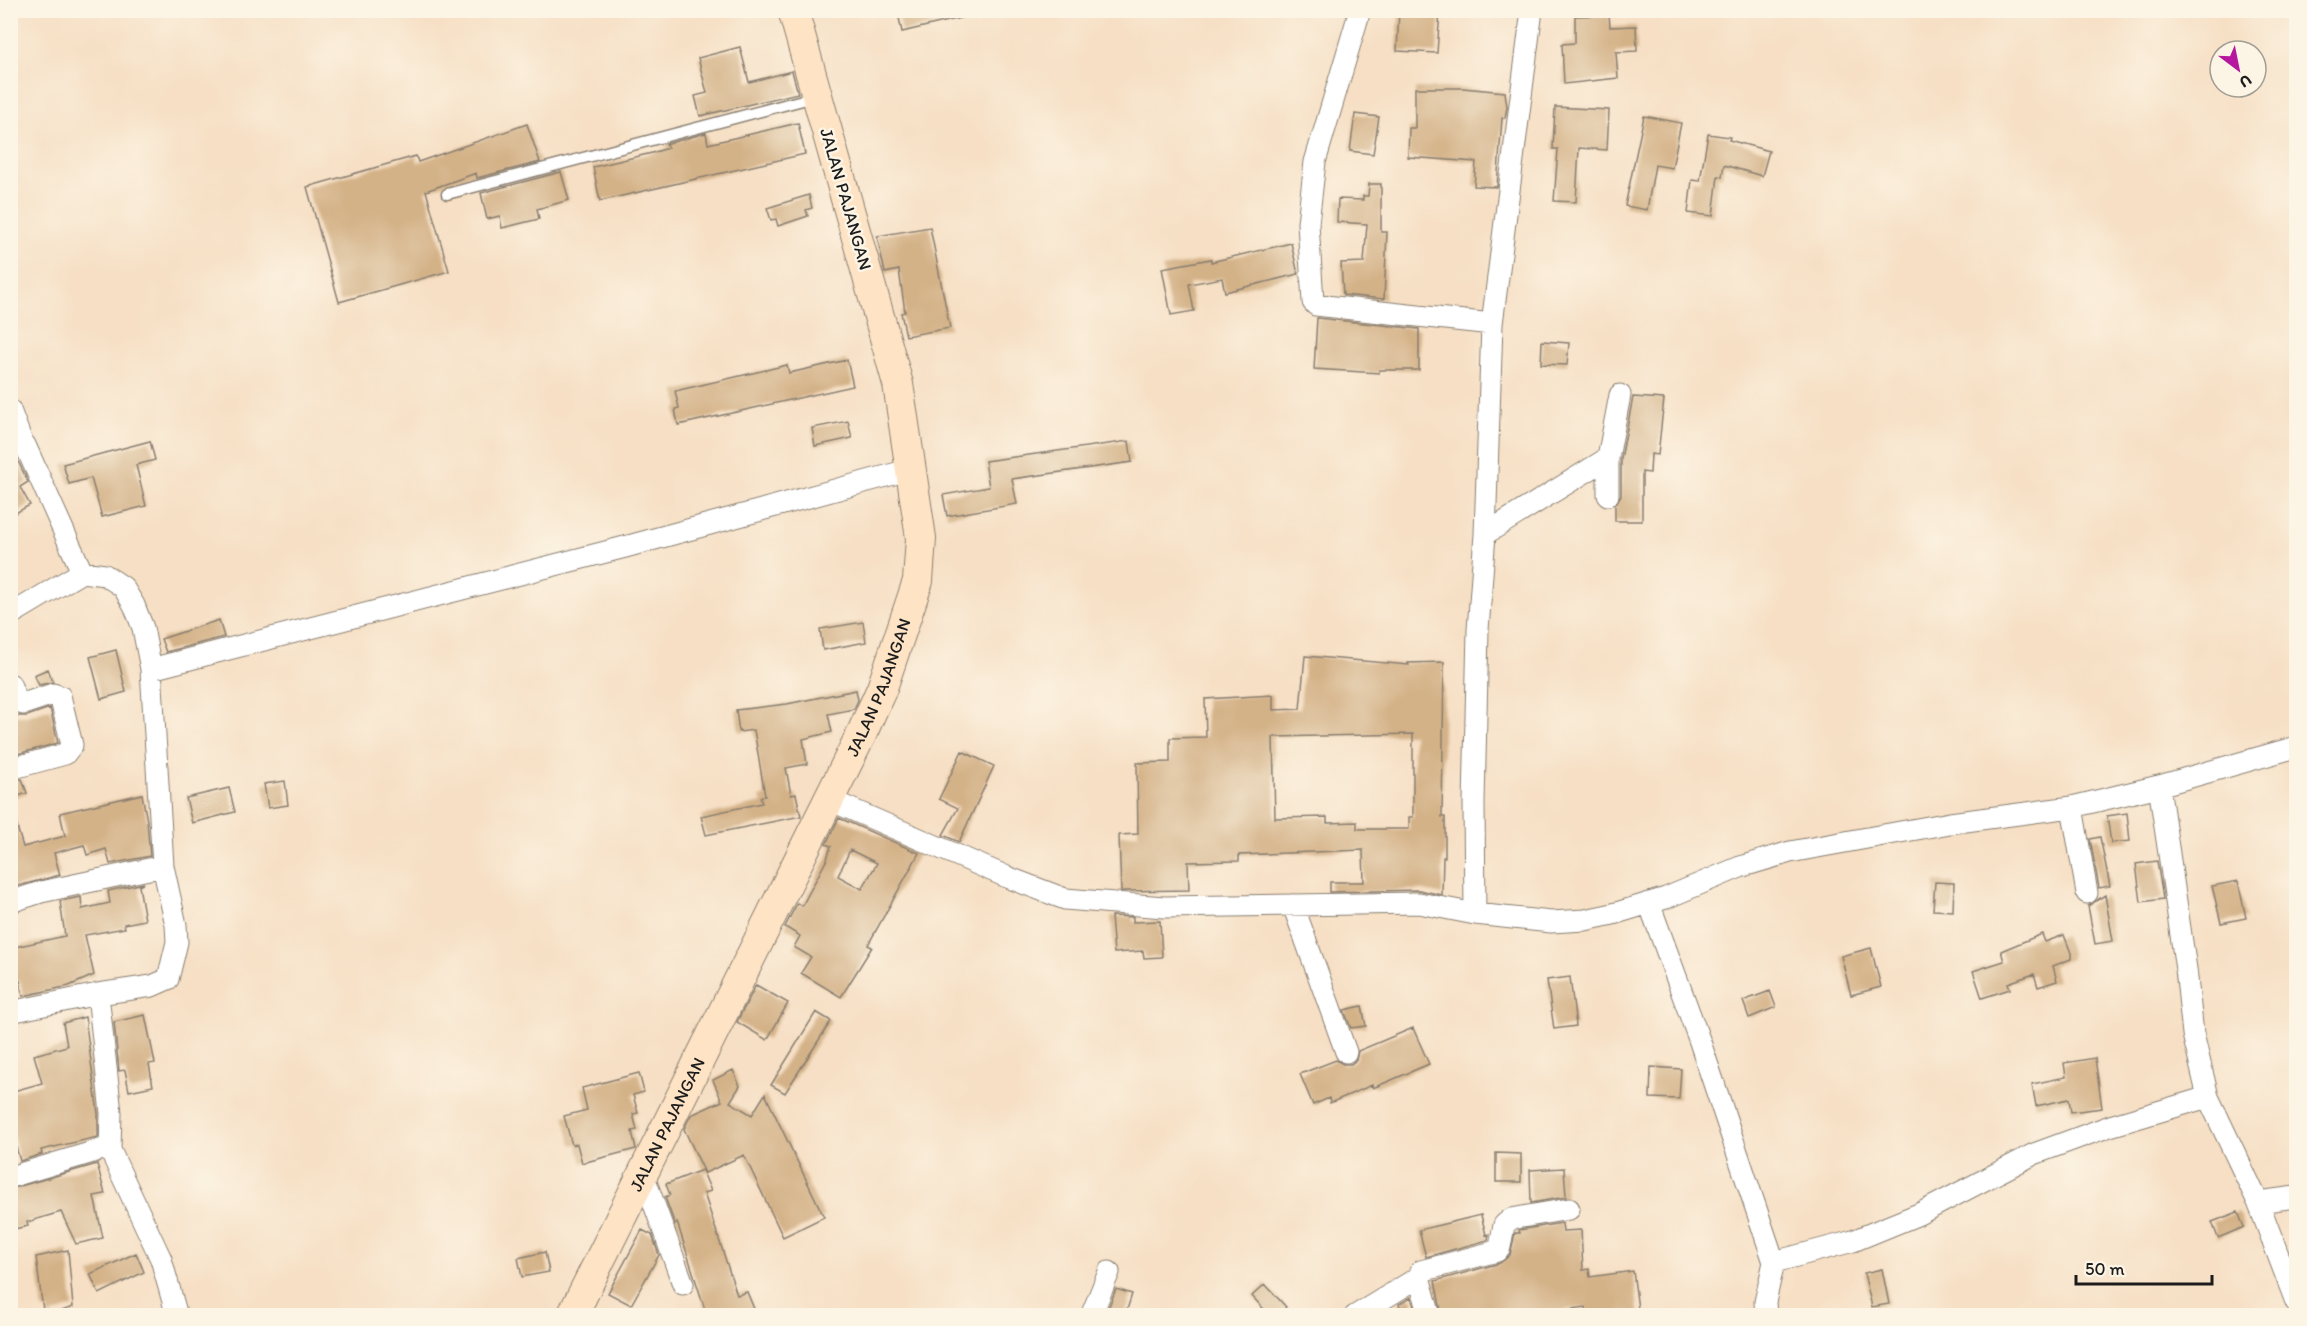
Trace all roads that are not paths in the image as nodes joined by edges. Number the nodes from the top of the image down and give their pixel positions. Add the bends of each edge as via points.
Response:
1 (793, 10) edge
2 (1360, 10) edge
3 (1532, 10) edge
4 (818, 96) junction
5 (447, 194) dead end
6 (1492, 324) junction
7 (1620, 395) dead end
8 (10, 410) edge
9 (16, 443) edge
10 (1608, 458) junction
11 (912, 469) junction
12 (1608, 495) dead end
13 (1485, 534) junction
14 (82, 572) junction
15 (10, 615) edge
16 (151, 669) junction
17 (10, 684) edge
18 (2296, 747) edge
19 (10, 769) edge
20 (2159, 786) junction
21 (830, 800) junction
22 (2072, 807) junction
23 (163, 866) junction
24 (2087, 893) dead end
25 (10, 902) edge
26 (1649, 903) junction
27 (1293, 905) junction
28 (1475, 914) junction
29 (98, 994) junction
30 (10, 1012) edge
31 (1346, 1052) dead end
32 (2208, 1097) junction
33 (110, 1150) junction
34 (642, 1170) junction
35 (10, 1177) edge
36 (2296, 1197) edge
37 (2258, 1202) junction
38 (1569, 1209) dead end
39 (1774, 1262) junction
40 (1109, 1272) dead end
41 (1419, 1277) junction
42 (682, 1284) dead end
43 (2296, 1302) edge
44 (177, 1316) edge
45 (572, 1316) edge
46 (1091, 1316) edge
47 (1355, 1316) edge
48 (1430, 1316) edge
49 (1766, 1316) edge

1 - 4 main road, JALAN PAJANGAN
2 - 6 street via 1315,162 1308,222 1312,302
3 - 6 street
4 - 5 lane
4 - 11 main road, JALAN PAJANGAN via 898,384
6 - 13 street
7 - 10 street
8 - 9 street
9 - 14 street
10 - 12 street
10 - 13 street
11 - 16 street
11 - 21 main road, JALAN PAJANGAN via 921,538 918,581 882,688
13 - 28 street via 1478,630
14 - 15 street
14 - 16 street via 105,575 123,587 142,628
16 - 23 street
17 - 19 street via 16,699 23,704 53,694 60,696 72,745 65,754
18 - 20 street
20 - 22 street
20 - 32 street via 2193,1034
21 - 27 street via 1065,899 1164,907
21 - 34 main road, JALAN PAJANGAN
22 - 24 street
22 - 26 street via 1950,823 1790,852
23 - 25 street
23 - 29 street via 177,942 168,979 152,986
26 - 28 street via 1585,920 1551,922
26 - 39 street
27 - 28 street via 1419,903
27 - 31 street
29 - 30 street
29 - 33 street via 111,1113
32 - 37 street
32 - 39 street via 2034,1154 1918,1214 1854,1241
33 - 35 street
33 - 44 street via 161,1260
34 - 42 street
34 - 45 main road, JALAN PAJANGAN
36 - 37 street
37 - 43 street
38 - 41 street via 1511,1219 1504,1225 1497,1251 1426,1268
39 - 49 street via 1765,1302
40 - 46 street
41 - 47 street
41 - 48 street

